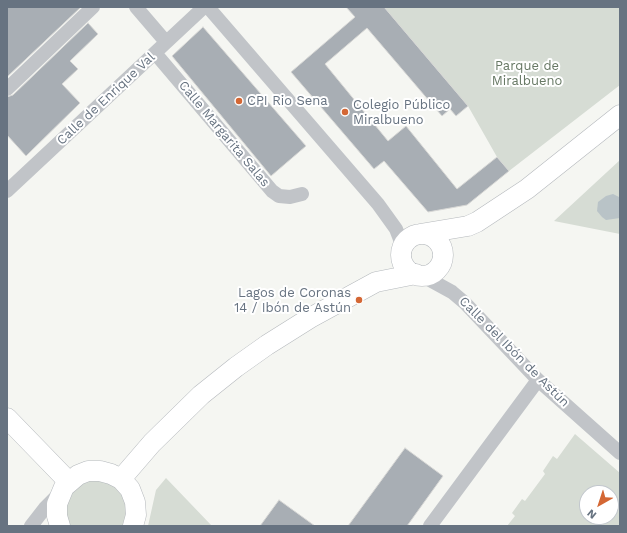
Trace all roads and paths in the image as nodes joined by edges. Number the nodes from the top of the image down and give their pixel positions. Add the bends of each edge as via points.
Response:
1 (93, 7) edge
2 (136, 7) edge
3 (204, 7) edge
4 (208, 7) edge
5 (166, 42) junction
6 (155, 53) junction
7 (7, 89) edge
8 (620, 115) edge
9 (7, 191) edge
10 (302, 194) dead end
11 (468, 226) junction
12 (420, 234) junction
13 (402, 248) junction
14 (442, 259) junction
15 (418, 275) junction
16 (376, 282) junction
17 (538, 380) junction
18 (7, 418) edge
19 (620, 453) edge
20 (121, 479) junction
21 (65, 487) junction
22 (30, 526) edge
23 (60, 526) edge
24 (133, 526) edge
25 (430, 526) edge

1 - 7 street
2 - 5 street
3 - 5 street, Calle de Enrique Val
4 - 13 street via 378,204 396,229
5 - 6 street, Calle de Enrique Val
6 - 9 street, Calle de Enrique Val
6 - 10 street, Calle Margarita Salas via 272,192 290,197
8 - 11 street via 527,189
11 - 12 street
11 - 14 street
12 - 13 street via 409,238
12 - 14 street via 431,236 439,243
13 - 15 street via 401,256 406,267
13 - 16 street
14 - 15 street via 437,269 426,275
15 - 16 street
15 - 17 street, Calle del Ibón de Astún via 452,292 465,303
16 - 20 street via 310,318 236,367 170,424
17 - 19 street, Calle del Ibón de Astún
17 - 25 street
18 - 21 street
20 - 21 street via 100,471 88,471 78,475
20 - 24 street via 130,489 135,502 136,515
21 - 22 street
21 - 23 street via 57,504

